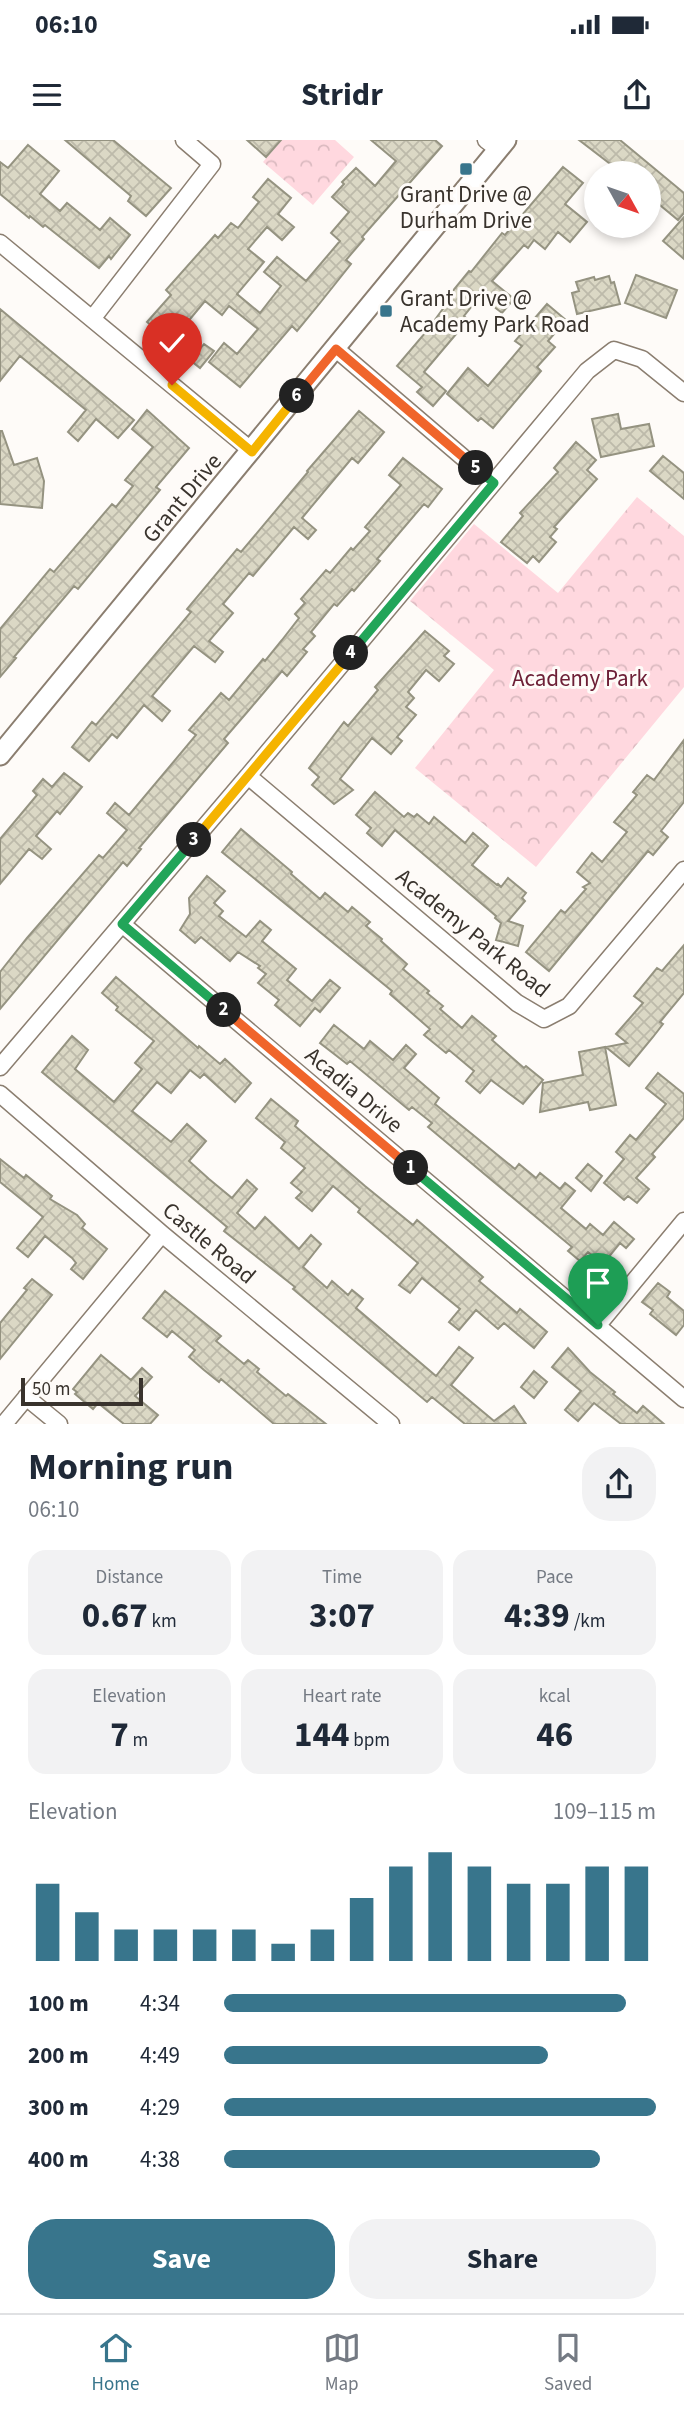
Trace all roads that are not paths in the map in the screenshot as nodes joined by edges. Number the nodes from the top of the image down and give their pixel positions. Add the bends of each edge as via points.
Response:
1 (184, 140) edge
2 (496, 143) edge
3 (0, 243) edge
4 (92, 318) junction
5 (336, 349) junction
6 (684, 394) edge
7 (252, 452) junction
8 (494, 483) junction
9 (0, 755) edge
10 (248, 776) junction
11 (684, 870) edge
12 (122, 924) junction
13 (0, 1067) edge
14 (0, 1094) edge
15 (684, 1222) edge
16 (162, 1234) junction
17 (598, 1325) junction
18 (26, 1396) junction
19 (684, 1399) edge
20 (4, 1424) edge
21 (59, 1424) edge
22 (391, 1424) edge

1 - 4 street via 212,164
2 - 5 street, Grant Drive
3 - 4 street
4 - 7 street
5 - 7 street, Grant Drive
5 - 8 street
6 - 8 street via 642,359 614,350 587,370
7 - 9 street, Grant Drive
8 - 10 street
10 - 11 street, Academy Park Road via 517,1003 544,1019 569,1006
10 - 12 street
12 - 13 street
12 - 17 street, Acadia Drive
14 - 16 street, Castle Road
15 - 17 street
16 - 18 street
16 - 22 street, Castle Road
17 - 19 street, Acadia Drive
18 - 20 street
18 - 21 street

